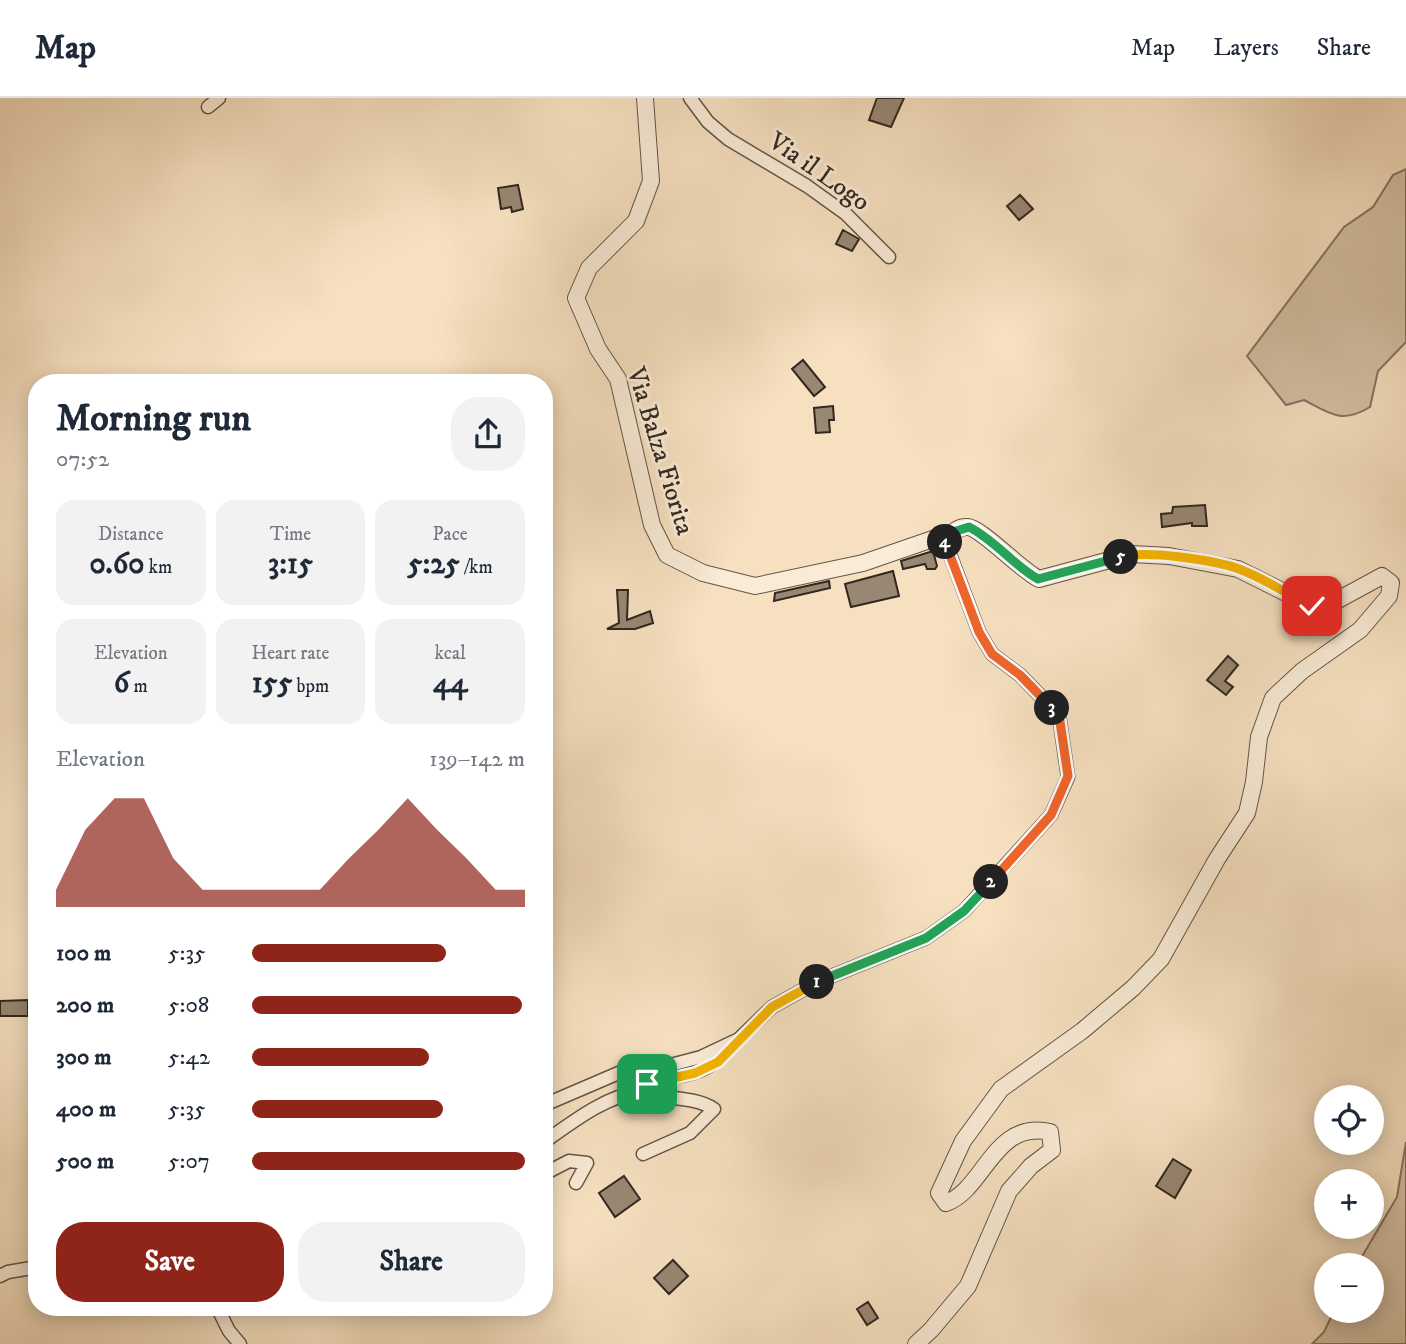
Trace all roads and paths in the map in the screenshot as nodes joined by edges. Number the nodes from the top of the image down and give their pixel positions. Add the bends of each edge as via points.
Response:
1 (219, 98) edge
2 (645, 98) edge
3 (690, 98) edge
4 (208, 107) dead end
5 (889, 257) dead end
6 (947, 537) junction
7 (739, 1039) junction
8 (641, 1091) junction
9 (553, 1101) edge
10 (553, 1136) edge
11 (643, 1154) dead end
12 (553, 1169) edge
13 (576, 1182) dead end
14 (28, 1269) edge
15 (0, 1276) edge
16 (222, 1316) edge
17 (240, 1344) edge
18 (916, 1344) edge

1 - 4 street
2 - 6 street, Via Balza Fiorita via 651,181 636,221 589,268 576,298 598,349 618,379 652,525 667,555 703,573 755,586 863,563
3 - 5 street, Via il Logo via 728,139 846,214
6 - 7 street via 974,621 992,654 1059,715 1068,776 1051,815 964,911 926,938 817,982 772,1007
6 - 18 street via 969,527 1038,579 1132,554 1238,569 1312,606 1336,601 1382,576 1391,583 1389,596 1360,630 1273,698 1259,737 1247,813 1161,959 1082,1031 1001,1089 963,1141 939,1193 946,1203 957,1200 984,1164 1012,1138 1036,1128 1050,1132 1052,1150 1009,1191 968,1286
7 - 8 street via 718,1062 695,1073 647,1084
7 - 9 street via 701,1057 621,1072
8 - 10 street via 623,1094 586,1112
8 - 11 street via 714,1109 690,1133
12 - 13 street via 569,1161 587,1163
14 - 15 street
16 - 17 street

